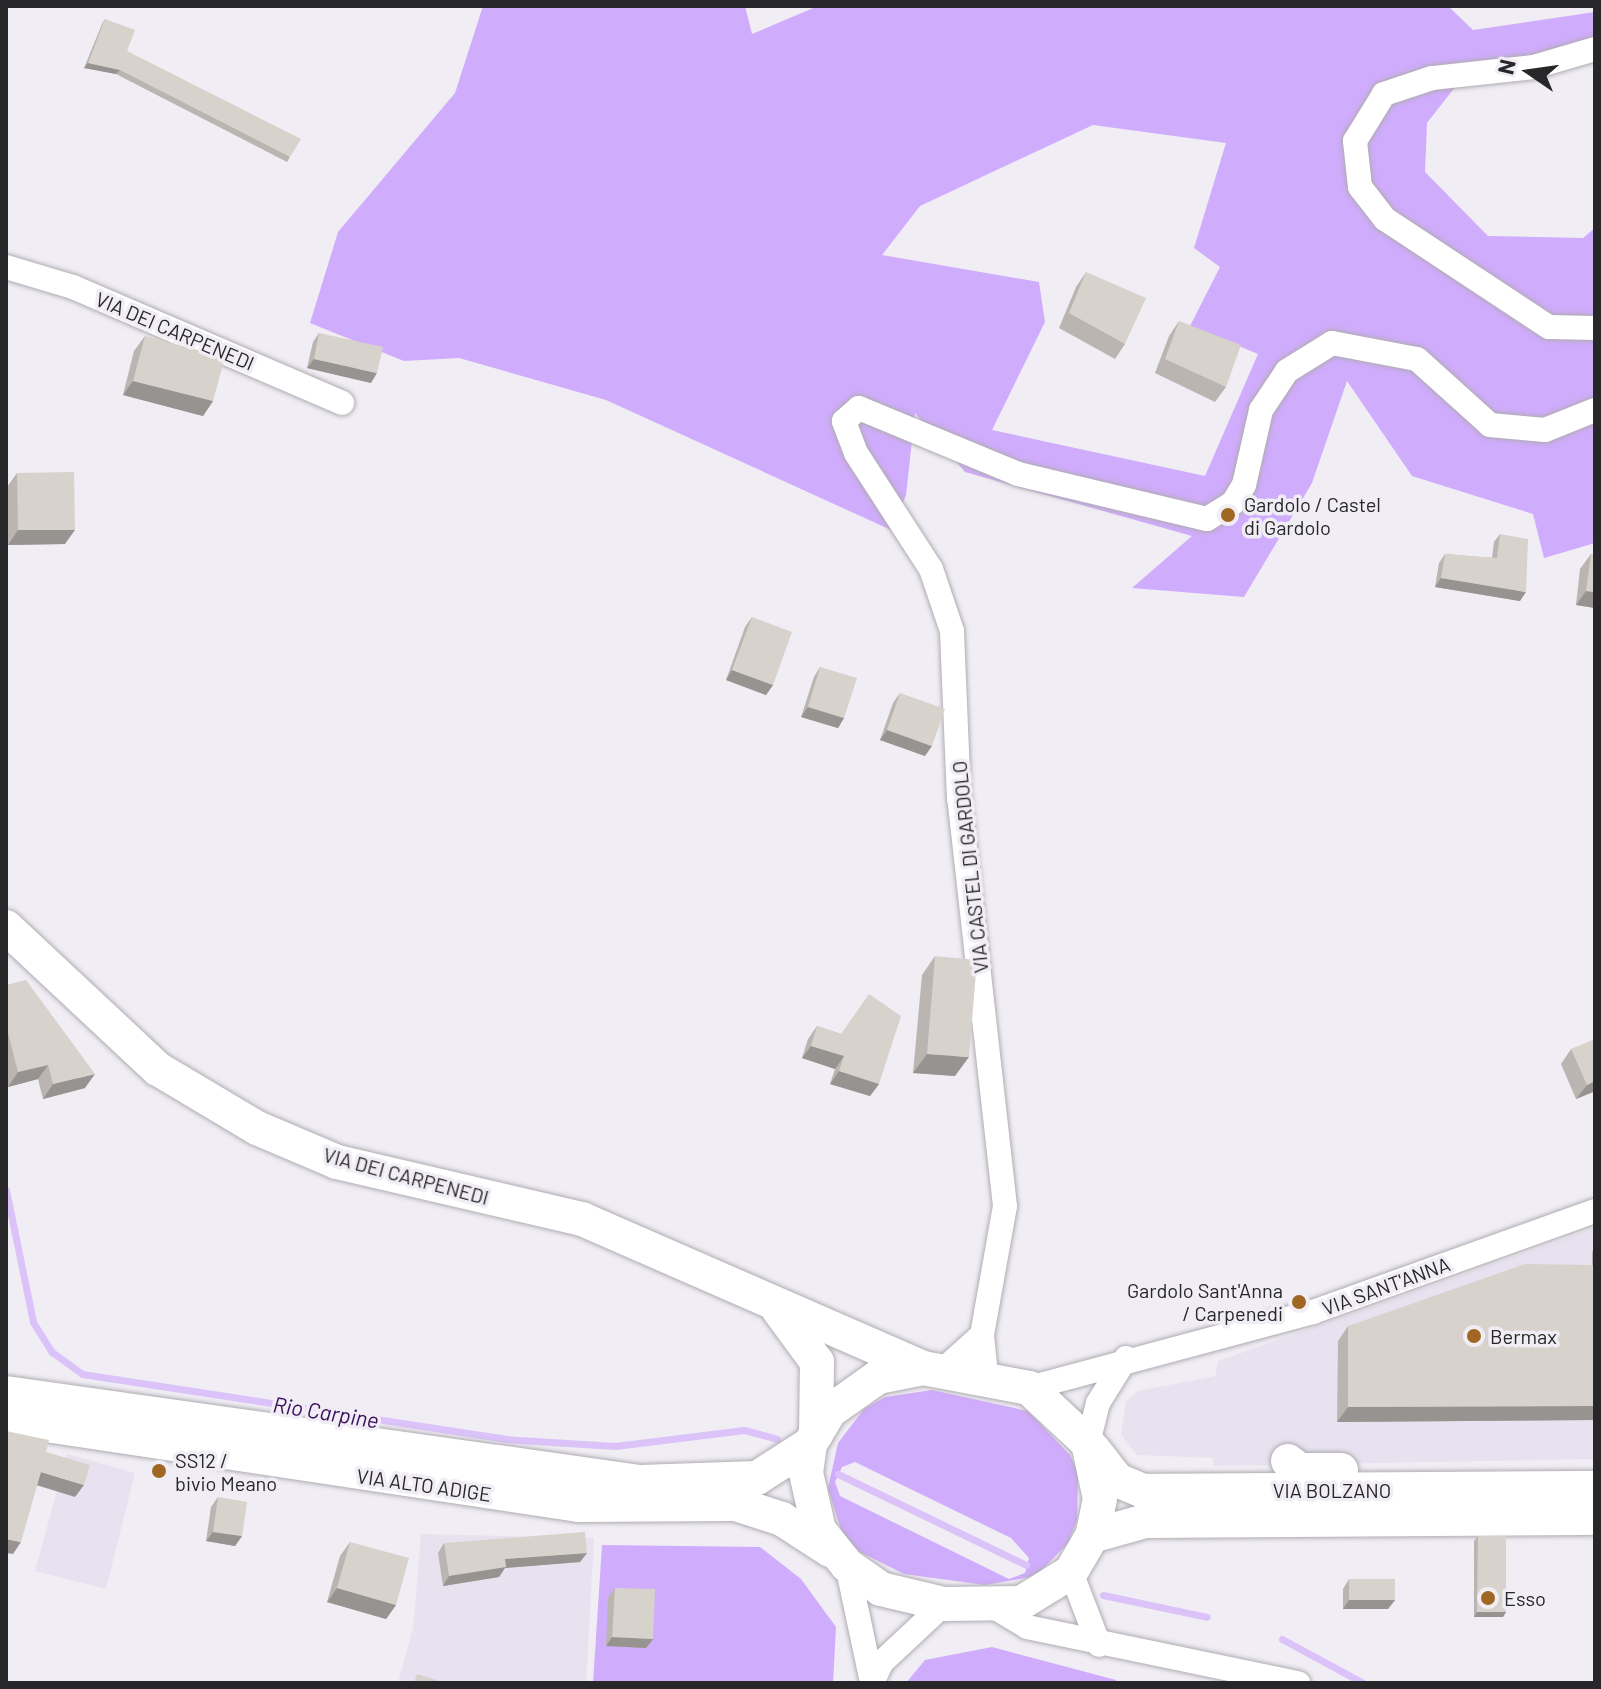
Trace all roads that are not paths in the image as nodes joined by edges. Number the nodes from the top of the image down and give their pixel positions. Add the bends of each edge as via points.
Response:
1 (1595, 49) edge
2 (6, 267) edge
3 (1595, 328) edge
4 (342, 403) dead end
5 (1595, 410) edge
6 (6, 927) edge
7 (1595, 1211) edge
8 (770, 1300) junction
9 (982, 1335) junction
10 (1126, 1358) junction
11 (933, 1369) junction
12 (986, 1375) junction
13 (1029, 1388) junction
14 (6, 1393) edge
15 (6, 1419) edge
16 (813, 1439) junction
17 (1088, 1443) junction
18 (1288, 1461) dead end
19 (1595, 1488) edge
20 (1474, 1489) junction
21 (1595, 1518) edge
22 (1092, 1536) junction
23 (840, 1559) junction
24 (1071, 1572) junction
25 (944, 1604) junction
26 (994, 1607) junction
27 (1099, 1645) junction
28 (872, 1683) edge
29 (1298, 1683) edge

1 - 3 street via 1534,67 1432,78 1384,94 1355,141 1360,187 1385,219 1549,327
2 - 4 street, VIA DEI CARPENEDI via 73,287
5 - 9 street, VIA CASTEL DI GARDOLO via 1545,430 1490,425 1417,359 1332,343 1287,371 1261,410 1244,485 1233,503 1207,519 1018,474 859,408 844,421 856,453 931,569 952,631 959,799 1005,1206
6 - 8 main road, VIA DEI CARPENEDI via 158,1069 257,1128 337,1162 582,1219
7 - 10 street, VIA SANT'ANNA via 1313,1312 1208,1343
8 - 11 main road, VIA DEI CARPENEDI
8 - 16 main road, VIA DEI CARPENEDI via 817,1362
9 - 11 street
9 - 12 street, VIA CASTEL DI GARDOLO
10 - 13 street, VIA SANT'ANNA
10 - 17 street via 1098,1403
11 - 12 main road
11 - 16 main road via 853,1391
12 - 13 main road
13 - 17 main road
14 - 16 main road, VIA ALTO ADIGE via 640,1482 757,1478
15 - 23 main road, VIA ALTO ADIGE via 579,1505 736,1504 782,1519
16 - 23 main road via 808,1499
17 - 20 main road, VIA BOLZANO via 1117,1480 1143,1491
17 - 22 main road via 1100,1499
18 - 20 main road via 1300,1470 1429,1470
19 - 20 main road, VIA BOLZANO
21 - 22 main road, VIA BOLZANO via 1145,1521
22 - 24 main road
23 - 25 main road via 881,1589
23 - 28 street via 860,1603
24 - 26 main road via 1021,1603
24 - 27 street
25 - 26 main road
25 - 28 street via 882,1662
26 - 27 street via 1027,1627
27 - 29 street

